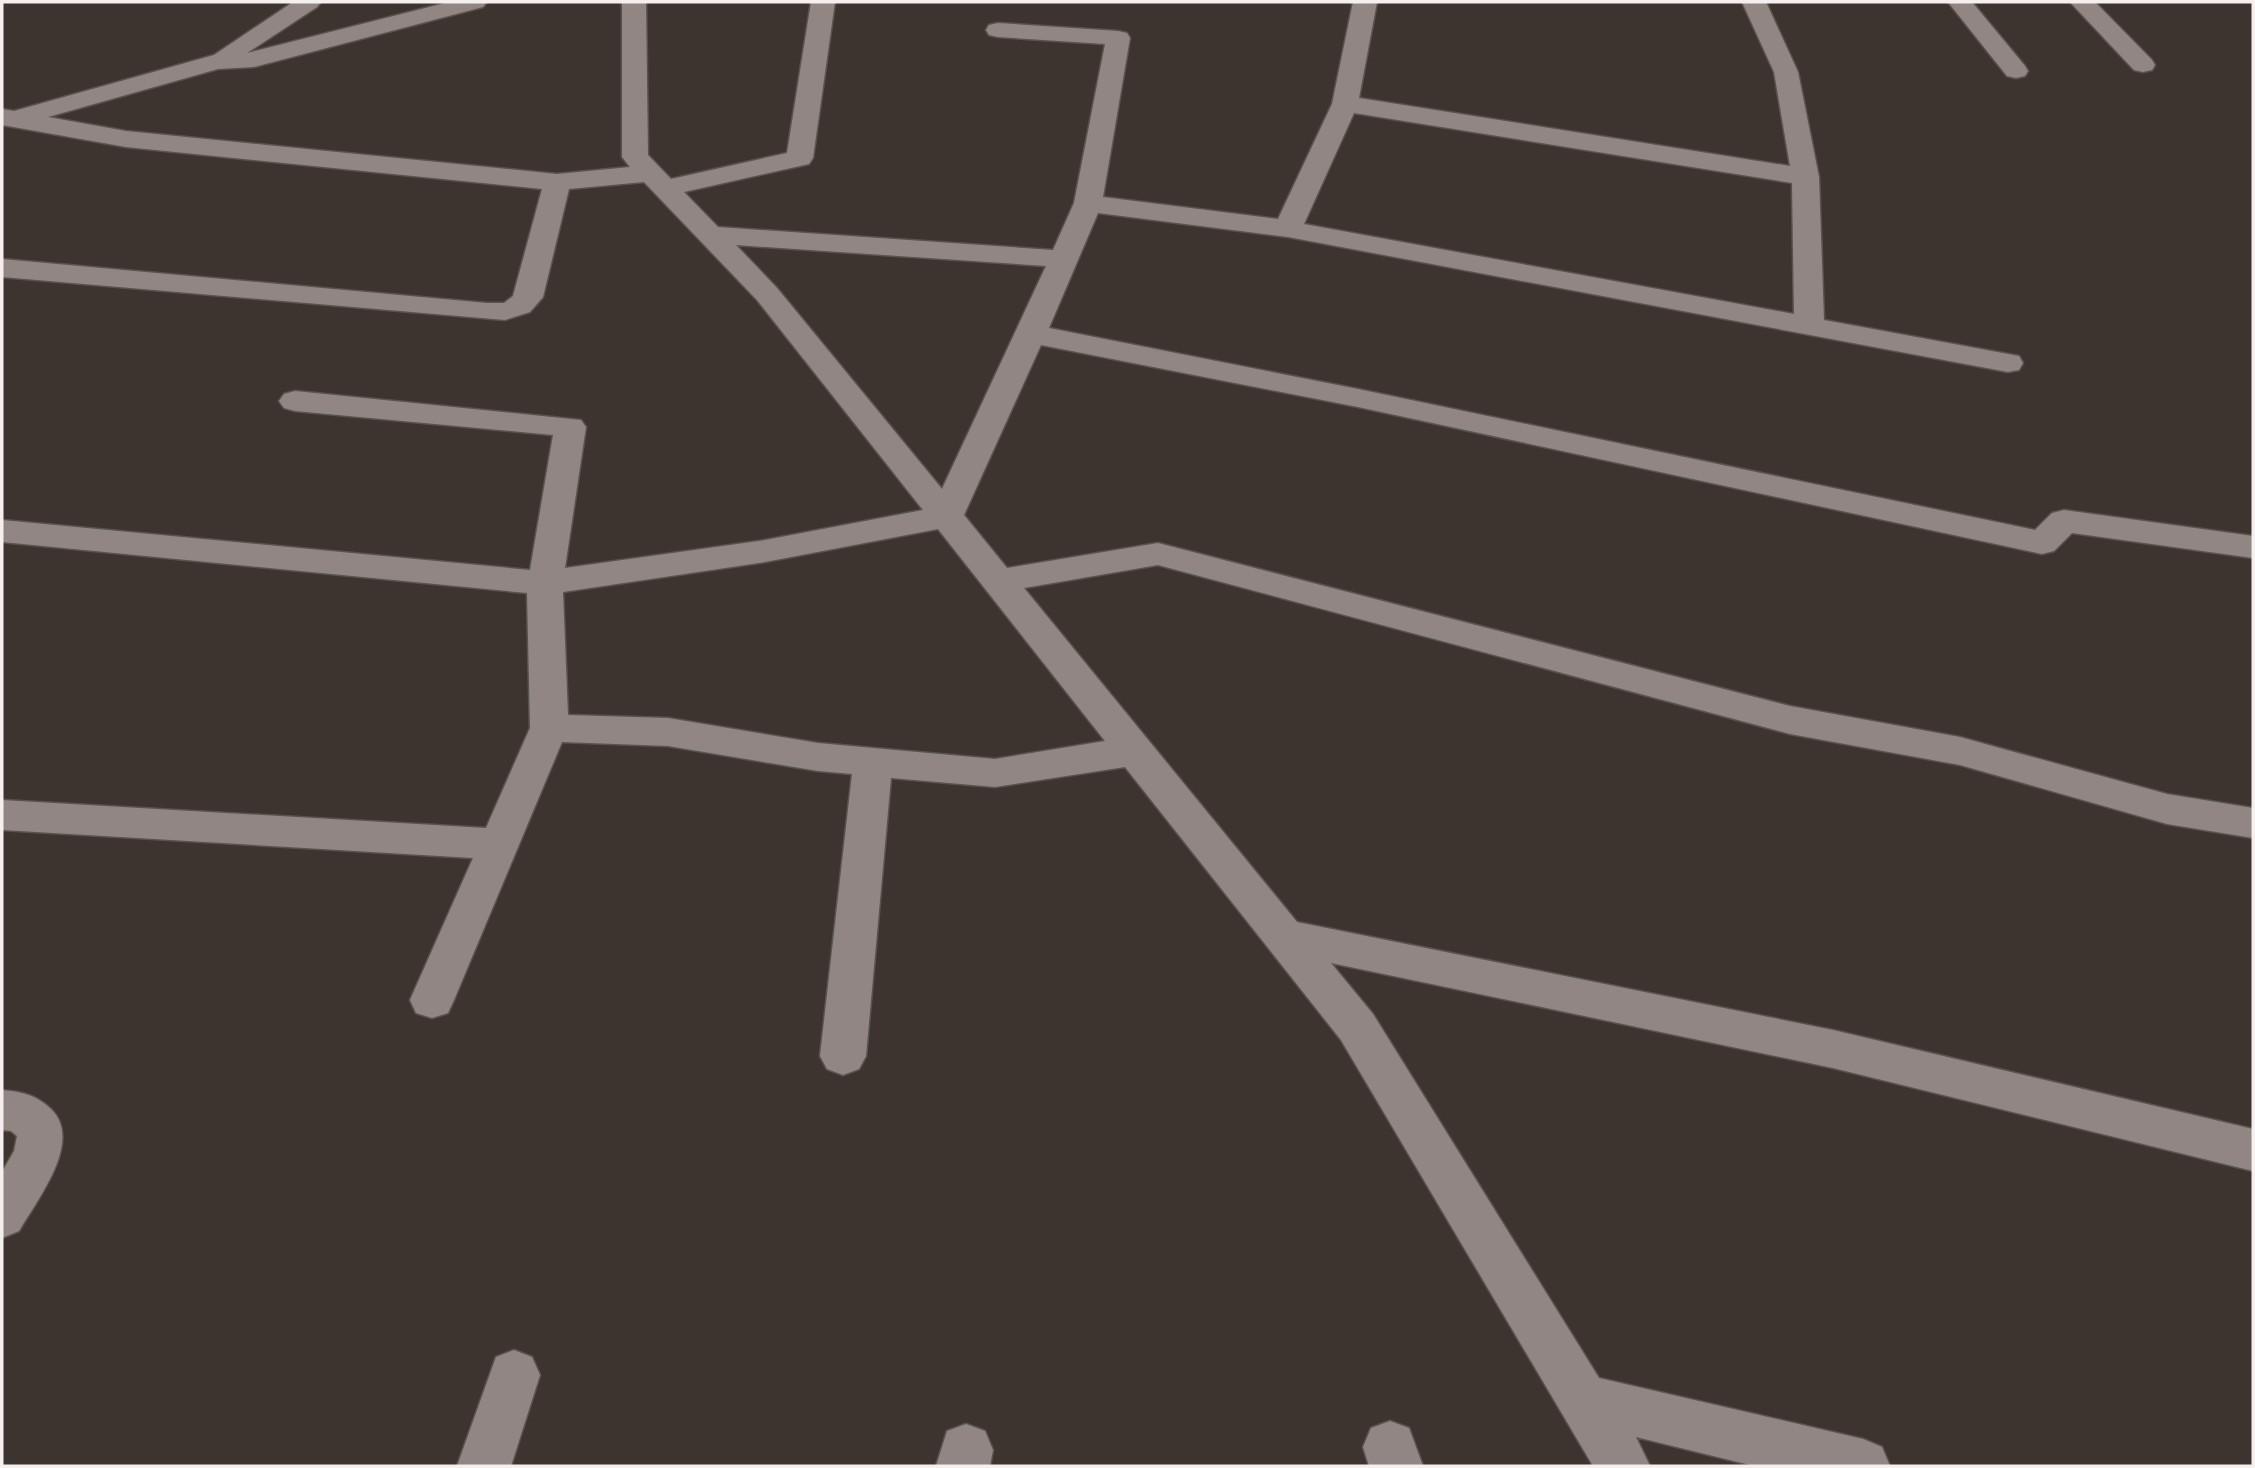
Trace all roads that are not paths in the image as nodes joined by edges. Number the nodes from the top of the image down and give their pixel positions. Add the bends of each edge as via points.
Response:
1 (309, 2) edge
2 (475, 2) edge
3 (634, 2) edge
4 (823, 2) edge
5 (1364, 2) edge
6 (1754, 2) edge
7 (1961, 2) edge
8 (2082, 2) edge
9 (998, 30) dead end
10 (217, 62) junction
11 (2143, 65) dead end
12 (2016, 71) dead end
13 (1345, 104) junction
14 (6, 119) edge
15 (1805, 177) junction
16 (658, 181) junction
17 (557, 182) junction
18 (1088, 203) junction
19 (1287, 229) junction
20 (711, 235) junction
21 (1064, 259) junction
22 (2, 268) edge
23 (1809, 326) junction
24 (1031, 334) junction
25 (2008, 363) dead end
26 (295, 401) dead end
27 (946, 517) junction
28 (2, 531) edge
29 (2253, 547) edge
30 (998, 581) junction
31 (545, 583) junction
32 (549, 728) junction
33 (1135, 751) junction
34 (873, 762) junction
35 (2, 815) edge
36 (2253, 823) edge
37 (499, 844) junction
38 (1284, 936) junction
39 (432, 1000) dead end
40 (843, 1056) dead end
41 (2, 1110) edge
42 (2253, 1150) edge
43 (2, 1216) edge
44 (514, 1375) dead end
45 (1582, 1399) junction
46 (484, 1466) edge
47 (1623, 1466) edge
48 (1863, 1466) edge

1 - 10 street
2 - 10 street via 254,60
3 - 16 street via 635,157
4 - 16 street via 800,158
5 - 13 street
6 - 15 street via 1786,72
7 - 12 street
8 - 11 street
9 - 18 street via 1118,37
10 - 14 street
13 - 15 street
13 - 19 street
14 - 17 street via 126,139
15 - 23 street
16 - 17 street
16 - 20 street
17 - 22 street via 528,297 509,312
18 - 19 street
18 - 21 street
19 - 23 street
20 - 21 street
20 - 27 street via 767,294
21 - 24 street
23 - 25 street
24 - 27 street
24 - 29 street via 2042,543 2064,521
26 - 31 street via 570,426
27 - 30 street
27 - 31 street via 765,551
28 - 31 street
30 - 33 street
30 - 36 street via 1157,554 1790,720 1960,751 2167,810
31 - 32 street
32 - 34 street via 668,732
32 - 37 street
33 - 34 street via 995,773
33 - 38 street
34 - 40 street
35 - 37 street
37 - 39 street
38 - 42 street via 1833,1049
38 - 45 street via 1357,1027
41 - 43 street via 23,1112 41,1130 37,1155
44 - 46 street
45 - 47 street
45 - 48 street

